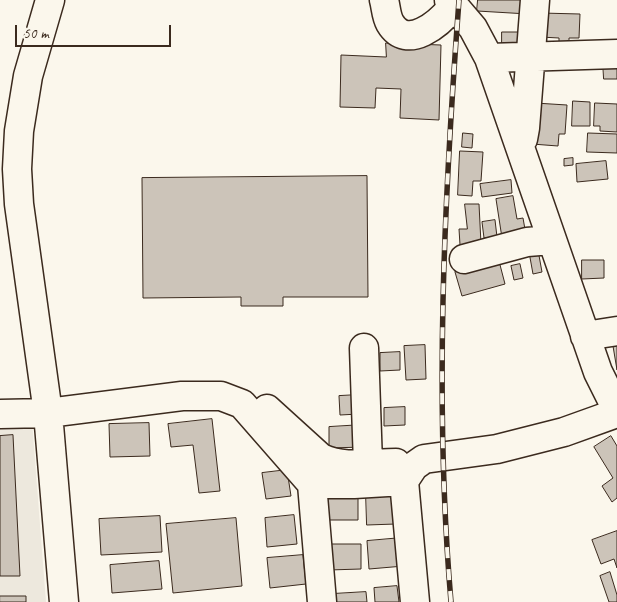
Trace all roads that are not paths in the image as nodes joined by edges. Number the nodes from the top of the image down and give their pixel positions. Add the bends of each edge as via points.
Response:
1 (50, 0) edge
2 (384, 0) edge
3 (535, 0) edge
4 (451, 3) edge
5 (617, 54) edge
6 (531, 57) junction
7 (489, 58) junction
8 (518, 144) junction
9 (552, 240) junction
10 (464, 259) dead end
11 (617, 331) edge
12 (585, 336) junction
13 (364, 348) dead end
14 (138, 401) junction
15 (617, 411) edge
16 (48, 413) junction
17 (0, 414) edge
18 (368, 464) junction
19 (409, 473) junction
20 (312, 484) junction
21 (64, 602) edge
22 (322, 602) edge
23 (414, 602) edge

1 - 16 street via 28,76 16,168 18,204
2 - 4 street via 389,21 395,30 415,36 432,28
3 - 6 street
4 - 7 street via 473,28
5 - 6 street
6 - 7 street
6 - 8 street via 525,128 523,139
7 - 8 street
8 - 9 street
9 - 10 street via 527,242
9 - 12 street
11 - 12 street
12 - 15 street
13 - 18 street
14 - 16 street
14 - 18 street via 156,388 205,383 228,385 257,399 321,458 334,464
14 - 20 street via 204,395 232,399 242,404
15 - 19 street via 564,432 526,442 424,459
16 - 17 street
16 - 21 street
18 - 19 street via 404,463
19 - 20 street via 354,484
19 - 23 street
20 - 22 street

